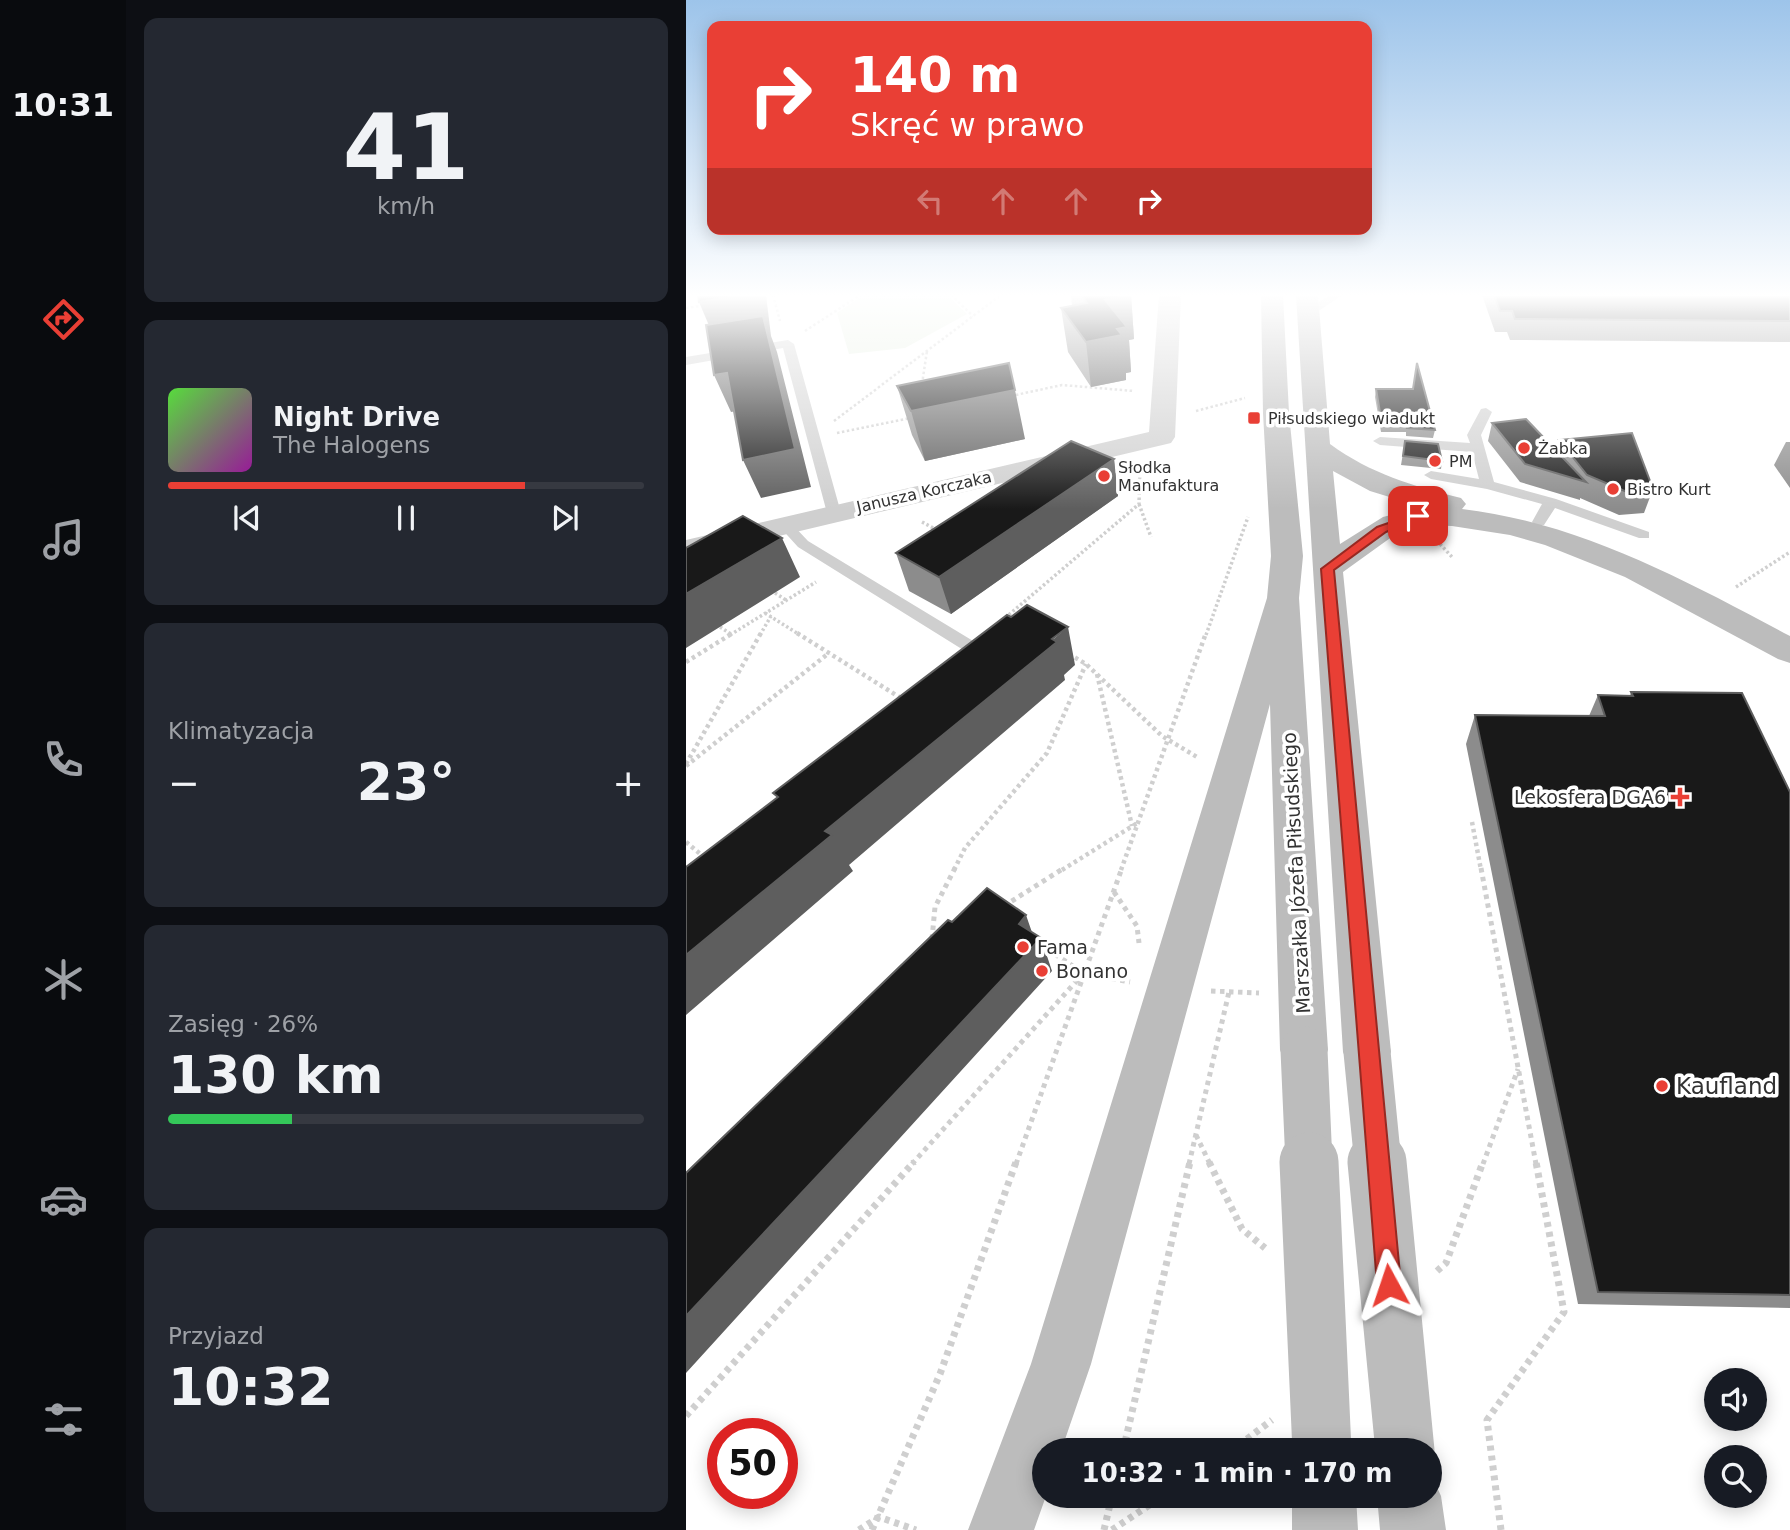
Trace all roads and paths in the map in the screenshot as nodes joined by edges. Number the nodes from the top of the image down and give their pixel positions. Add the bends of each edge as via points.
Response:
1 (794, 366) edge
2 (906, 366) edge
3 (925, 366) edge
4 (1162, 366) edge
5 (1274, 366) edge
6 (1312, 366) edge
7 (921, 390) edge
8 (1140, 391) dead end
9 (1249, 397) dead end
10 (998, 399) edge
11 (1486, 412) dead end
12 (922, 415) edge
13 (1154, 433) junction
14 (813, 438) junction
15 (1380, 441) dead end
16 (1317, 447) junction
17 (1478, 449) junction
18 (1110, 473) dead end
19 (1431, 475) dead end
20 (1488, 485) junction
21 (1140, 486) junction
22 (1139, 504) junction
23 (1251, 509) dead end
24 (1545, 512) junction
25 (834, 513) junction
26 (920, 521) dead end
27 (785, 525) junction
28 (941, 531) edge
29 (1644, 535) dead end
30 (1152, 537) dead end
31 (686, 549) edge
32 (1790, 552) edge
33 (840, 566) junction
34 (1327, 569) junction
35 (1650, 578) junction
36 (775, 593) dead end
37 (1728, 593) dead end
38 (1283, 598) junction
39 (786, 600) junction
40 (768, 615) junction
41 (720, 627) dead end
42 (731, 634) junction
43 (1789, 648) edge
44 (1063, 651) edge
45 (981, 652) junction
46 (829, 653) junction
47 (686, 662) edge
48 (1086, 664) junction
49 (967, 673) edge
50 (1097, 674) junction
51 (908, 703) edge
52 (1171, 739) junction
53 (686, 765) edge
54 (1233, 771) junction
55 (1139, 821) junction
56 (1472, 822) dead end
57 (1132, 826) junction
58 (686, 842) edge
59 (707, 859) edge
60 (1114, 892) junction
61 (994, 912) edge
62 (1038, 943) edge
63 (932, 946) edge
64 (1140, 949) dead end
65 (1083, 973) junction
66 (1229, 992) dead end
67 (686, 1416) edge
68 (1126, 1438) edge
69 (1321, 1438) edge
70 (1404, 1438) edge
71 (1109, 1508) edge
72 (1145, 1508) edge
73 (1324, 1508) edge
74 (1410, 1508) edge
75 (879, 1517) junction
76 (859, 1530) edge
77 (872, 1530) edge
78 (916, 1530) edge
79 (1001, 1530) edge
80 (1104, 1530) edge
81 (1112, 1530) edge
82 (1325, 1530) edge
83 (1413, 1530) edge
84 (1501, 1530) edge

1 - 14 lane
2 - 14 path
3 - 7 path
4 - 13 street
5 - 38 main road, Marszałka Józefa Piłsudskiego via 1287,556
6 - 16 main road
8 - 10 path via 1062,385
9 - 13 path
11 - 17 lane via 1474,435
12 - 14 path
13 - 21 path via 1141,451
13 - 25 street, Janusza Korczaka
14 - 25 lane
15 - 17 lane
16 - 24 main road via 1343,468 1402,495
16 - 34 main road
17 - 20 lane
18 - 21 path
19 - 20 lane
20 - 24 lane
21 - 22 path
22 - 30 path
22 - 45 path
23 - 52 path
24 - 29 lane
24 - 35 main road
25 - 27 street, Janusza Korczaka
26 - 28 path
27 - 31 street, Janusza Korczaka
27 - 33 lane via 803,544
32 - 37 path
33 - 39 path
33 - 45 lane
34 - 35 main road via 1381,530 1418,516 1436,515 1532,530
34 - 70 main road, bridge
35 - 43 main road
36 - 39 path
38 - 54 main road
38 - 69 main road, Marszałka Józefa Piłsudskiego, bridge
39 - 40 path
40 - 42 path
40 - 46 path
40 - 53 path
41 - 42 path
42 - 47 path
44 - 48 path
45 - 49 lane
46 - 51 path
46 - 53 path
48 - 50 path
48 - 63 path via 1047,753 965,848 935,907
50 - 52 path via 1162,736
50 - 57 path via 1100,704
52 - 54 path via 1210,766
52 - 55 path
54 - 79 main road via 1061,1364
55 - 57 path
55 - 60 path
56 - 84 path via 1564,1312 1487,1420
57 - 61 path
58 - 59 path
60 - 64 path via 1137,926
60 - 65 path
62 - 65 path
65 - 67 path
65 - 75 path via 940,1374
66 - 68 path
71 - 80 path
72 - 81 path
73 - 82 main road
74 - 83 main road
75 - 76 path
75 - 77 path
75 - 78 path

